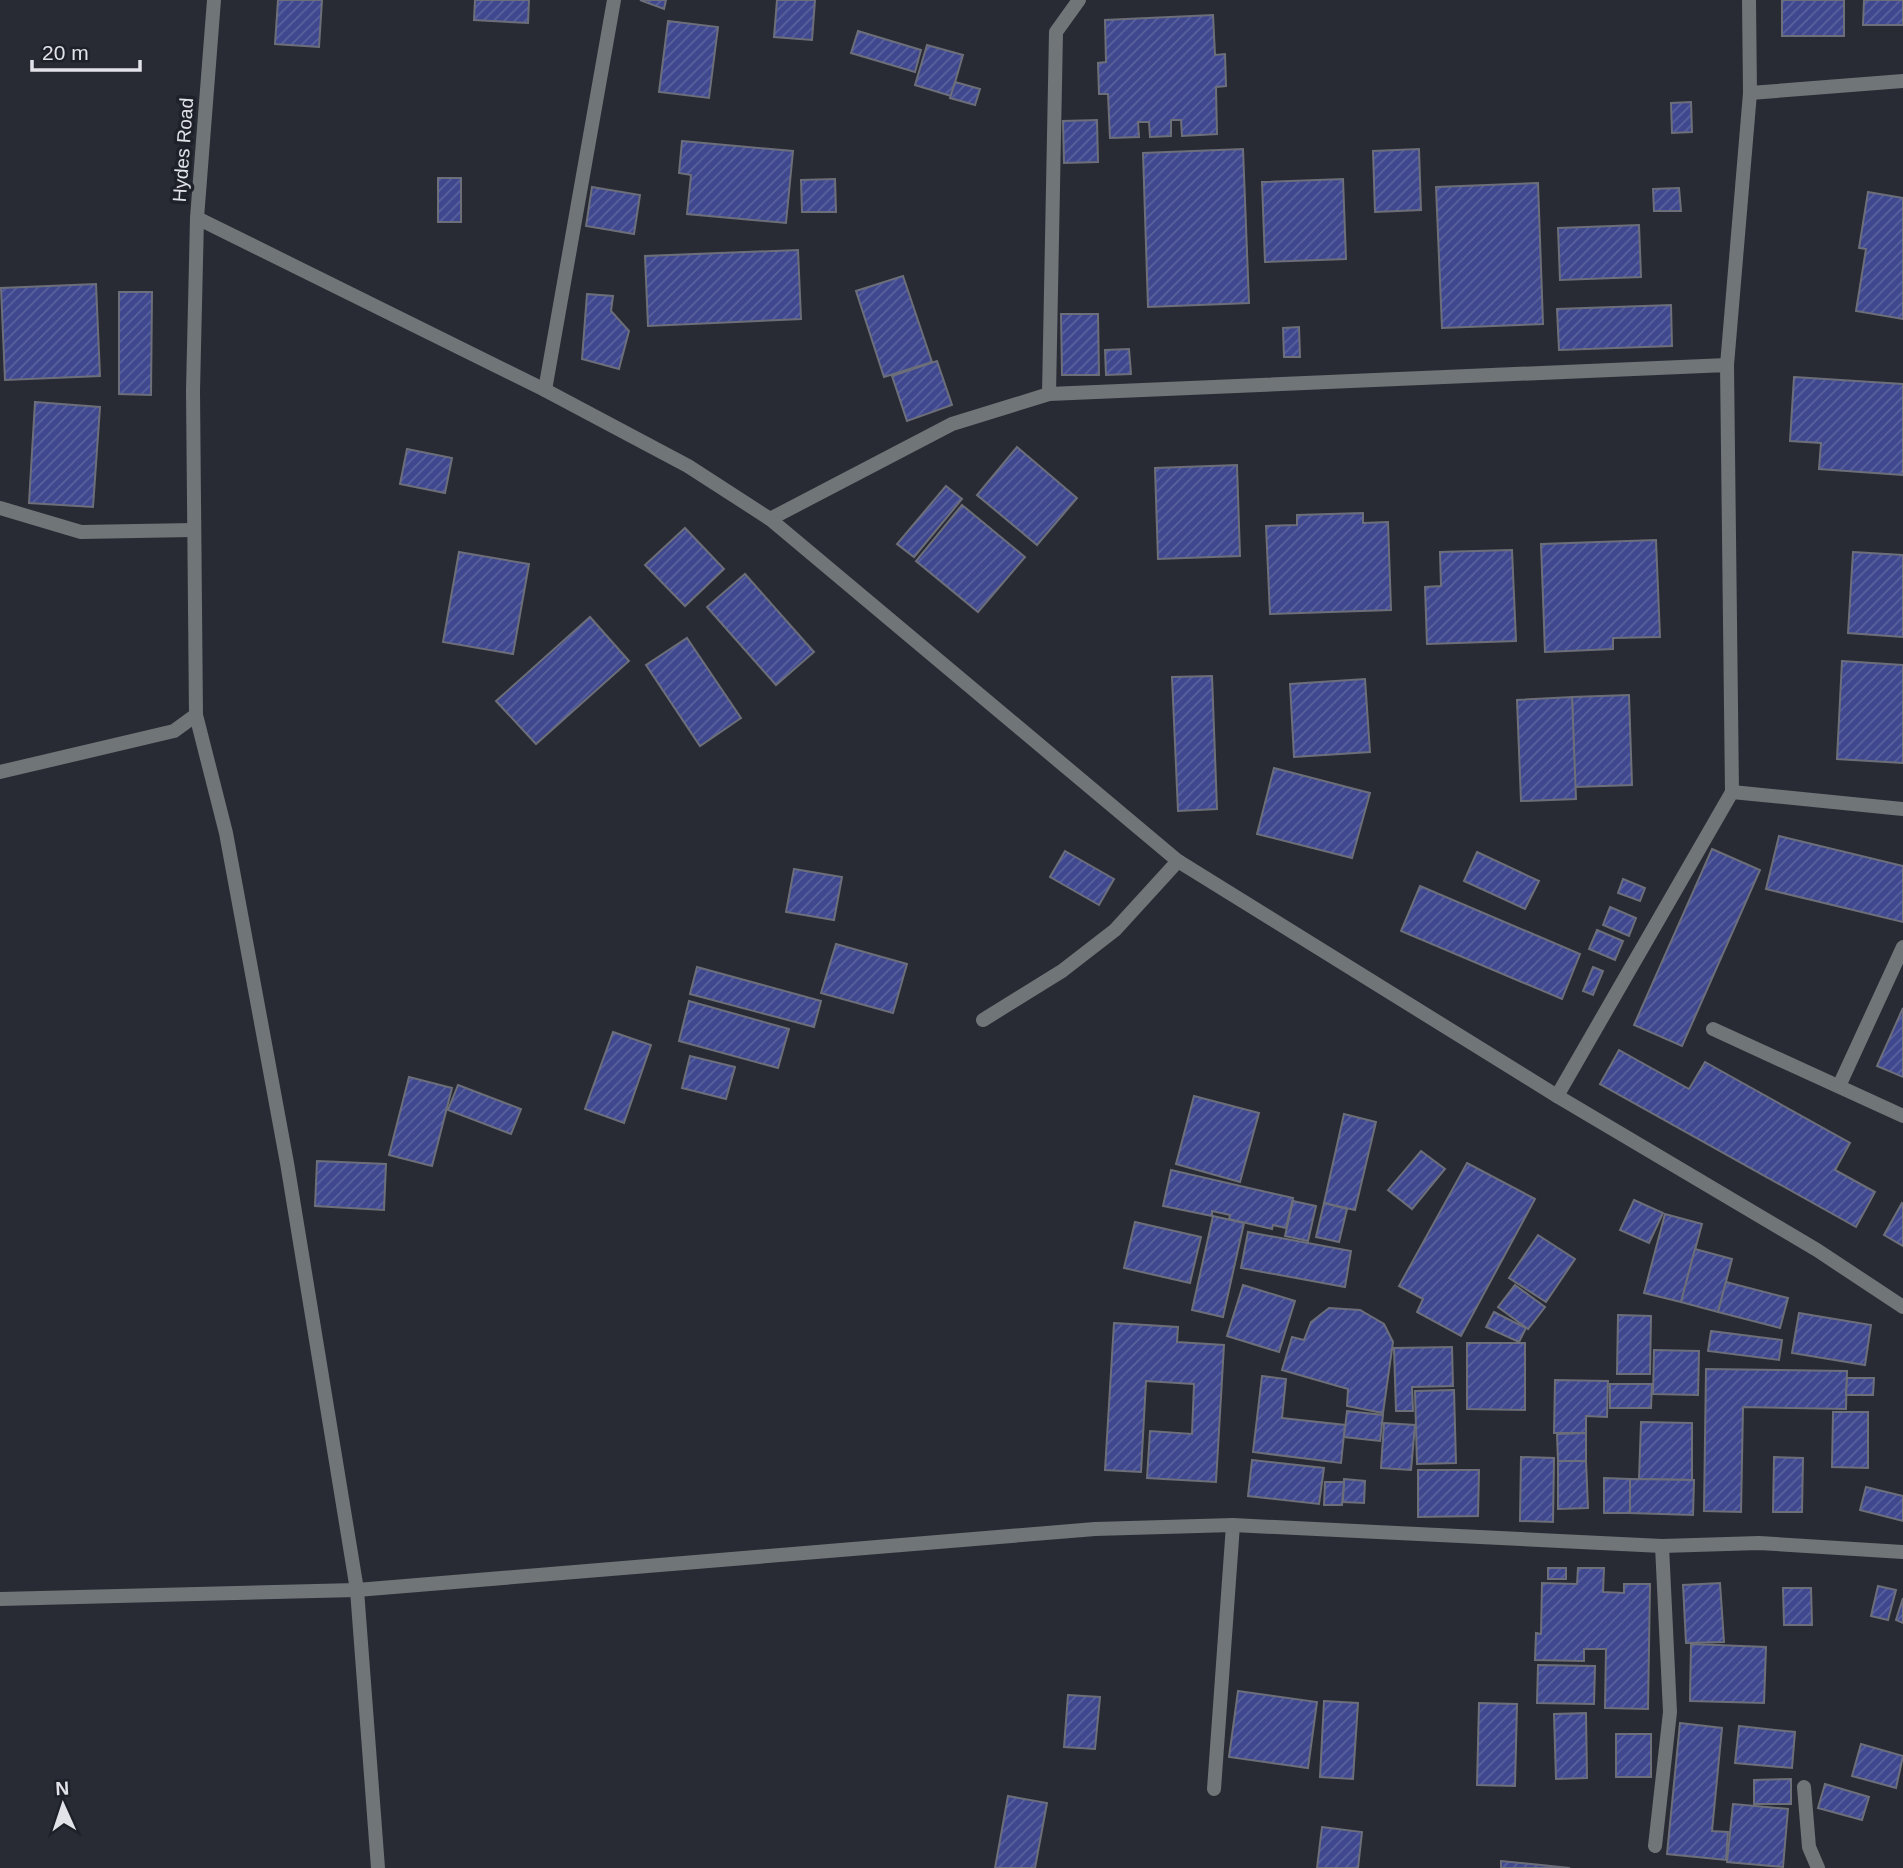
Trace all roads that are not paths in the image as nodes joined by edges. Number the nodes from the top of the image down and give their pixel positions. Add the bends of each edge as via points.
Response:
1 (215, 0) edge
2 (614, 0) edge
3 (1079, 0) edge
4 (1749, 0) edge
5 (1903, 81) edge
6 (1750, 93) junction
7 (197, 219) junction
8 (1727, 365) junction
9 (545, 390) junction
10 (1049, 394) junction
11 (0, 508) edge
12 (770, 519) junction
13 (193, 530) junction
14 (196, 715) junction
15 (0, 772) edge
16 (1732, 792) junction
17 (1903, 808) edge
18 (1178, 861) junction
19 (1903, 947) edge
20 (983, 1020) dead end
21 (1713, 1028) dead end
22 (1839, 1086) junction
23 (1556, 1096) junction
24 (1903, 1116) edge
25 (1903, 1307) edge
26 (1233, 1525) junction
27 (1662, 1546) junction
28 (1903, 1552) edge
29 (357, 1590) junction
30 (0, 1599) edge
31 (1804, 1787) dead end
32 (1214, 1789) dead end
33 (1656, 1846) dead end
34 (378, 1868) edge
35 (1818, 1868) edge

1 - 7 street, Hydes Road
2 - 9 street
3 - 10 street via 1056,32
4 - 6 street
5 - 6 street
6 - 8 street
7 - 9 street
7 - 13 street, Hydes Road
8 - 10 street
8 - 16 street
9 - 12 street via 688,466
10 - 12 street via 953,424
11 - 13 street via 81,532
12 - 18 street
13 - 14 street, Hydes Road
14 - 15 street via 174,731
14 - 29 street, Hydes Road via 226,833 282,1135
16 - 17 street
16 - 23 street
18 - 20 street via 1115,930 1062,971
18 - 23 street
19 - 22 street
21 - 22 street
22 - 24 street
23 - 25 street via 1817,1250
26 - 27 street
26 - 29 street via 1095,1529
26 - 32 street
27 - 28 street via 1759,1543
27 - 33 street via 1670,1712
29 - 30 street
29 - 34 street, Hydes Road
31 - 35 street via 1809,1847

